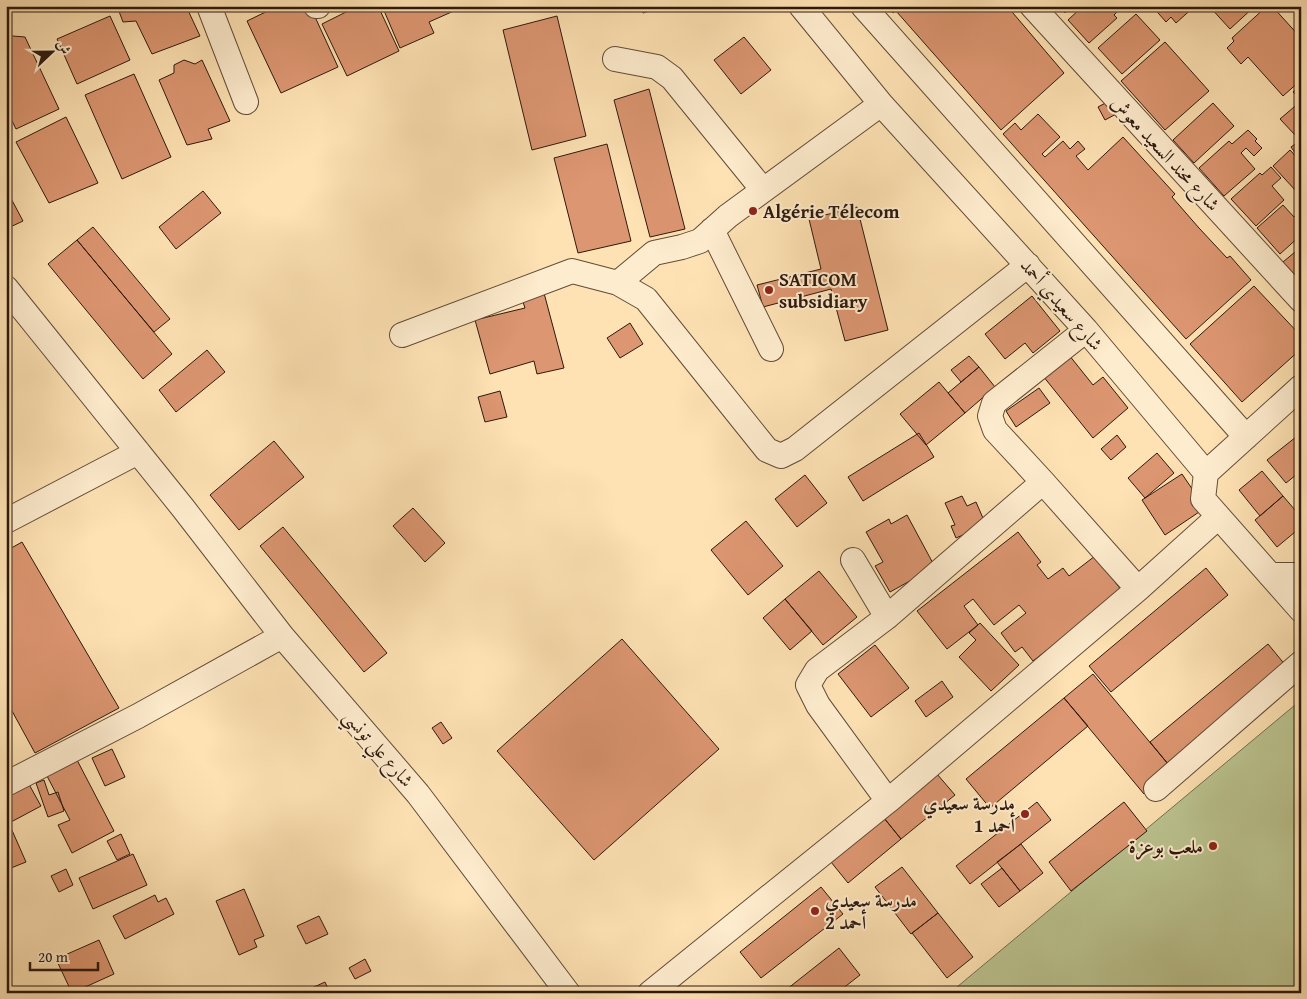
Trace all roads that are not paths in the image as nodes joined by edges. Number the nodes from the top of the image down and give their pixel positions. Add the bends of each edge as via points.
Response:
1 (209, 6) edge
2 (801, 6) edge
3 (863, 6) edge
4 (1032, 6) edge
5 (615, 60) dead end
6 (246, 102) dead end
7 (881, 104) junction
8 (763, 190) junction
9 (712, 230) junction
10 (1028, 265) junction
11 (618, 283) junction
12 (6, 288) edge
13 (1301, 300) edge
14 (1086, 330) junction
15 (402, 335) dead end
16 (771, 349) dead end
17 (1301, 387) edge
18 (1246, 437) junction
19 (138, 452) junction
20 (1206, 473) junction
21 (1043, 482) junction
22 (1218, 517) junction
23 (6, 521) edge
24 (853, 560) dead end
25 (1270, 575) junction
26 (1301, 575) edge
27 (1138, 588) junction
28 (1301, 610) edge
29 (886, 617) junction
30 (282, 636) junction
31 (1301, 663) edge
32 (6, 784) edge
33 (1156, 789) dead end
34 (888, 801) junction
35 (568, 993) edge
36 (650, 993) edge

1 - 6 street
2 - 7 street, شارع سعيدي أحمد
3 - 18 street
4 - 13 street, شارع محند السعيد معوش
5 - 8 street via 657,67 672,78
7 - 8 street
7 - 10 street, شارع سعيدي أحمد
8 - 9 street
9 - 11 street via 700,241 654,253
9 - 16 street
10 - 11 street via 795,449 781,456 767,450 646,299
10 - 14 street, شارع سعيدي أحمد
11 - 15 street via 572,271
12 - 19 street, شارع علي تونسي
14 - 20 street, شارع سعيدي أحمد
14 - 21 street via 994,403 990,416 995,430
17 - 18 street
18 - 20 street
19 - 23 street
19 - 30 street, شارع علي تونسي
20 - 22 street via 1203,499
21 - 27 street
21 - 29 street
22 - 25 street
22 - 27 street
24 - 29 street
25 - 26 street
25 - 28 street
27 - 34 street
29 - 34 street via 817,670 808,685 818,705
30 - 32 street
30 - 35 street, شارع علي تونسي via 418,794
31 - 33 street
34 - 36 street

